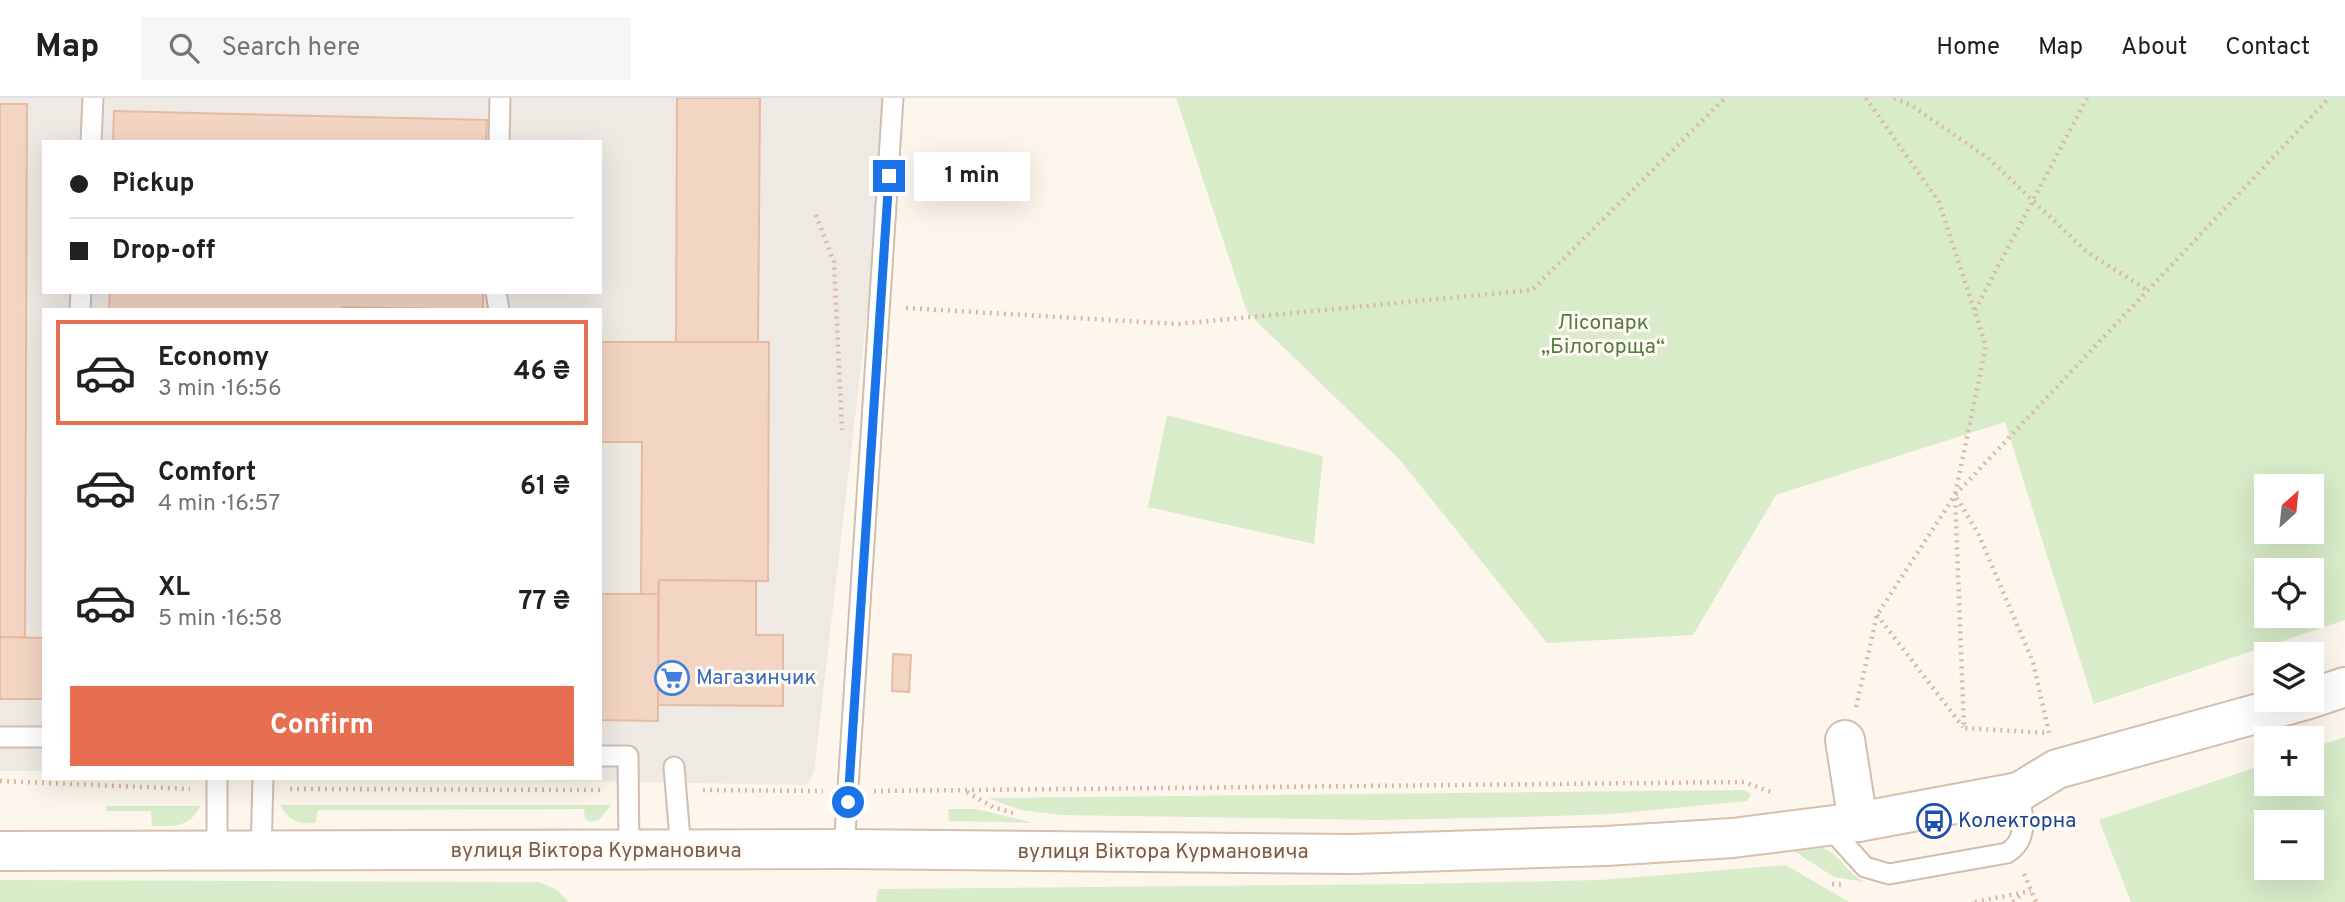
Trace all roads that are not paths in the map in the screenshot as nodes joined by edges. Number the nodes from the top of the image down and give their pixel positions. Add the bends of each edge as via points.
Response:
1 (93, 98) edge
2 (500, 98) edge
3 (893, 98) edge
4 (91, 140) edge
5 (499, 140) edge
6 (2345, 687) edge
7 (2324, 694) edge
8 (2263, 712) edge
9 (0, 737) edge
10 (42, 737) edge
11 (1845, 740) dead end
12 (602, 756) edge
13 (674, 767) dead end
14 (217, 780) edge
15 (263, 780) edge
16 (2019, 792) junction
17 (1843, 824) junction
18 (844, 849) junction
19 (681, 850) junction
20 (0, 851) edge
21 (629, 851) junction
22 (216, 852) junction
23 (261, 852) junction

1 - 4 lane
2 - 5 lane
3 - 18 lane
6 - 7 street
8 - 16 street, вулиця Віктора Курмановича via 2057,769
9 - 10 lane
11 - 17 street
12 - 21 lane via 628,756
13 - 19 lane
14 - 22 lane
15 - 23 lane
16 - 17 street, вулиця Віктора Курмановича
16 - 17 lane via 2024,825 2020,842 2007,853 1981,858 1889,874 1877,872 1865,867
17 - 18 street, вулиця Віктора Курмановича via 1732,838 1480,852
18 - 19 street, вулиця Віктора Курмановича
19 - 21 street, вулиця Віктора Курмановича
20 - 22 street, вулиця Віктора Курмановича
21 - 23 street, вулиця Віктора Курмановича
22 - 23 street, вулиця Віктора Курмановича

